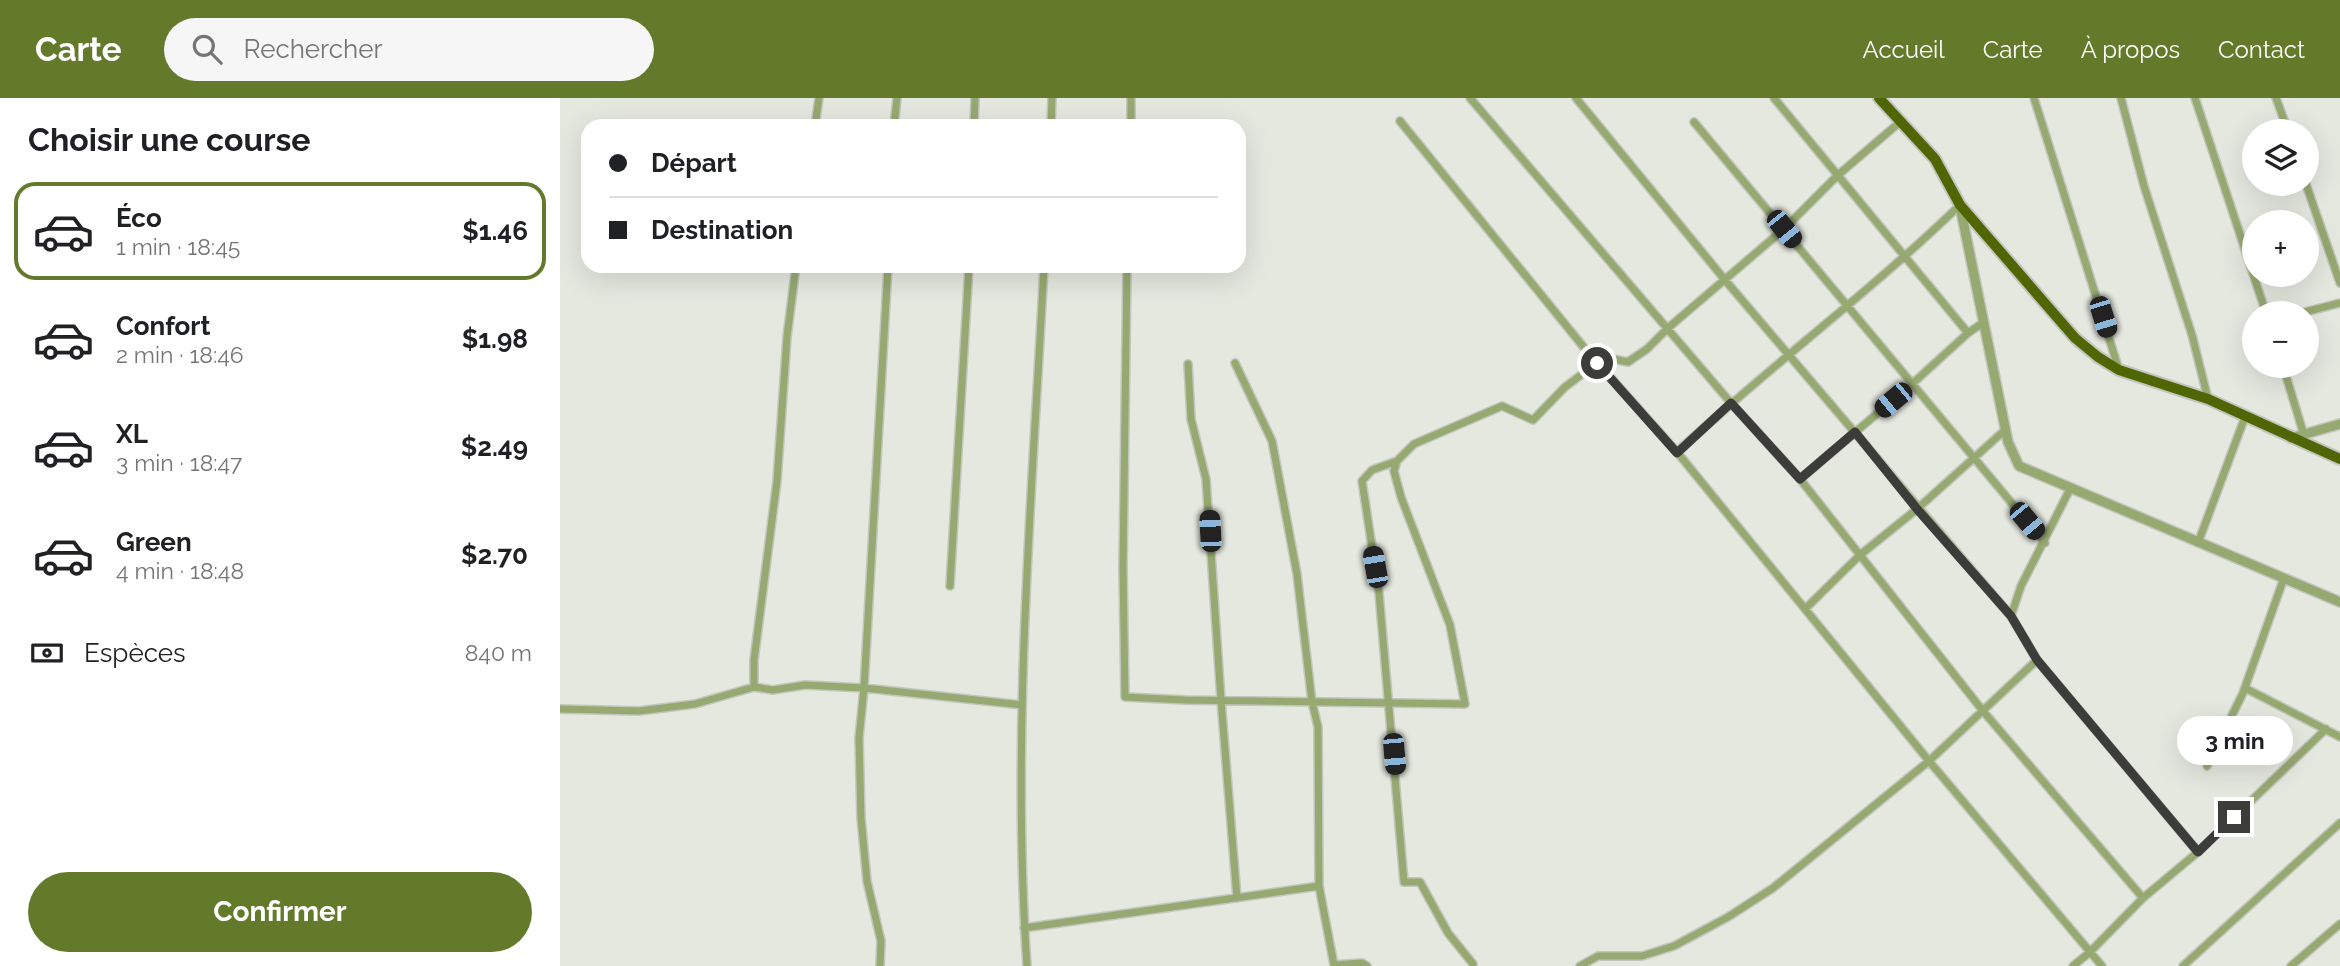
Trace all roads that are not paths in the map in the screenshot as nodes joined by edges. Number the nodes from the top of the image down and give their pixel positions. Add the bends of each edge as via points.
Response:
1 (818, 98) edge
2 (897, 98) edge
3 (975, 98) edge
4 (1052, 98) edge
5 (1131, 98) edge
6 (1470, 98) edge
7 (1576, 98) edge
8 (1774, 98) edge
9 (1880, 98) edge
10 (2035, 98) edge
11 (2121, 98) edge
12 (2195, 98) edge
13 (2276, 98) edge
14 (816, 119) edge
15 (895, 119) edge
16 (974, 119) edge
17 (1051, 119) edge
18 (1130, 119) edge
19 (2284, 119) edge
20 (1400, 121) dead end
21 (1694, 122) dead end
22 (1900, 122) junction
23 (1838, 176) junction
24 (2310, 196) edge
25 (1960, 205) junction
26 (1784, 229) junction
27 (1905, 258) junction
28 (795, 273) edge
29 (888, 273) edge
30 (969, 273) edge
31 (1044, 273) edge
32 (1127, 273) edge
33 (1724, 280) junction
34 (2340, 283) edge
35 (2262, 301) edge
36 (2340, 303) edge
37 (1847, 307) junction
38 (2319, 308) edge
39 (1984, 322) junction
40 (1668, 328) junction
41 (1968, 333) junction
42 (1586, 350) junction
43 (1788, 355) junction
44 (1236, 363) dead end
45 (1597, 363) junction
46 (1188, 364) dead end
47 (2119, 370) junction
48 (2287, 378) edge
49 (1912, 384) junction
50 (2208, 399) junction
51 (1731, 403) junction
52 (2245, 418) junction
53 (2340, 424) edge
54 (2006, 430) junction
55 (1855, 432) junction
56 (2304, 435) junction
57 (2291, 438) junction
58 (1677, 453) junction
59 (1973, 457) junction
60 (2340, 459) edge
61 (1397, 461) junction
62 (1800, 479) junction
63 (2071, 488) junction
64 (1917, 509) junction
65 (2045, 543) junction
66 (2198, 543) junction
67 (1860, 555) junction
68 (2284, 578) junction
69 (950, 586) dead end
70 (2340, 602) edge
71 (1805, 609) junction
72 (2011, 616) junction
73 (2037, 660) junction
74 (754, 687) junction
75 (864, 688) junction
76 (2245, 688) junction
77 (1221, 700) junction
78 (1312, 702) junction
79 (1390, 703) junction
80 (1022, 705) junction
81 (560, 709) edge
82 (1983, 711) junction
83 (2326, 729) junction
84 (2340, 737) edge
85 (1929, 761) junction
86 (2207, 766) dead end
87 (2340, 823) edge
88 (2198, 852) junction
89 (1319, 886) junction
90 (1237, 898) junction
91 (2143, 898) junction
92 (2340, 924) edge
93 (1024, 928) junction
94 (2090, 952) junction
95 (1471, 965) edge
96 (880, 966) edge
97 (1027, 966) edge
98 (1367, 966) edge
99 (1483, 966) edge
100 (1580, 966) edge
101 (2073, 966) edge
102 (2102, 966) edge
103 (2183, 966) edge
104 (2291, 966) edge

1 - 14 street
2 - 15 street
3 - 16 street
4 - 17 street
5 - 18 street
6 - 40 street
7 - 33 street
8 - 23 street
9 - 22 highway
10 - 47 street
11 - 50 street
12 - 35 street
13 - 19 street
20 - 42 street
21 - 26 street
22 - 23 street
22 - 25 highway via 1935,159
23 - 26 street
23 - 27 street
24 - 34 street
25 - 27 street
25 - 39 street
25 - 47 highway via 2075,338
26 - 33 street
26 - 37 street
27 - 37 street
27 - 41 street
28 - 74 street
29 - 75 street
30 - 69 street
31 - 80 street
32 - 77 street via 1125,696
33 - 40 street
33 - 43 street
36 - 38 street
37 - 43 street
37 - 49 street
39 - 41 street
39 - 54 street
40 - 42 street via 1628,362
40 - 51 street
41 - 49 street
42 - 45 street
43 - 51 street
43 - 55 street
44 - 78 street via 1272,441 1297,574
45 - 58 street
45 - 61 street via 1532,420 1502,406 1414,444
46 - 77 street via 1191,418 1206,479
47 - 50 highway
48 - 56 street
49 - 55 street
49 - 59 street
50 - 52 highway
51 - 58 street
51 - 62 street
52 - 57 highway
52 - 66 street
53 - 56 street
54 - 59 street
54 - 63 street via 2019,466
55 - 62 street
55 - 64 street
56 - 57 street
57 - 60 highway
58 - 71 street
59 - 64 street
59 - 65 street
61 - 79 street via 1372,470 1363,481
61 - 79 street via 1394,471 1401,497 1450,625 1465,704
62 - 67 street
63 - 65 street
63 - 66 street
64 - 67 street
64 - 72 street
65 - 72 street via 2021,586
66 - 68 street
67 - 71 street
67 - 82 street
68 - 70 street
68 - 76 street
71 - 85 street
72 - 73 street
73 - 82 street
73 - 88 street
74 - 75 street
74 - 81 street via 695,704 639,711
75 - 80 street
75 - 96 street via 859,738 861,818 867,881 881,941
76 - 83 street
76 - 86 street
77 - 78 street
77 - 90 street
78 - 79 street
78 - 89 street via 1318,727
79 - 95 street via 1404,881 1420,882
80 - 93 street
82 - 85 street
82 - 91 street
83 - 84 street
83 - 88 street
85 - 94 street
85 - 100 street via 1798,870 1728,917 1674,946 1642,956 1598,956
87 - 103 street
88 - 91 street
89 - 90 street
89 - 98 street via 1334,965
90 - 93 street
91 - 94 street
92 - 104 street
93 - 97 street
94 - 101 street
94 - 102 street
95 - 99 street

